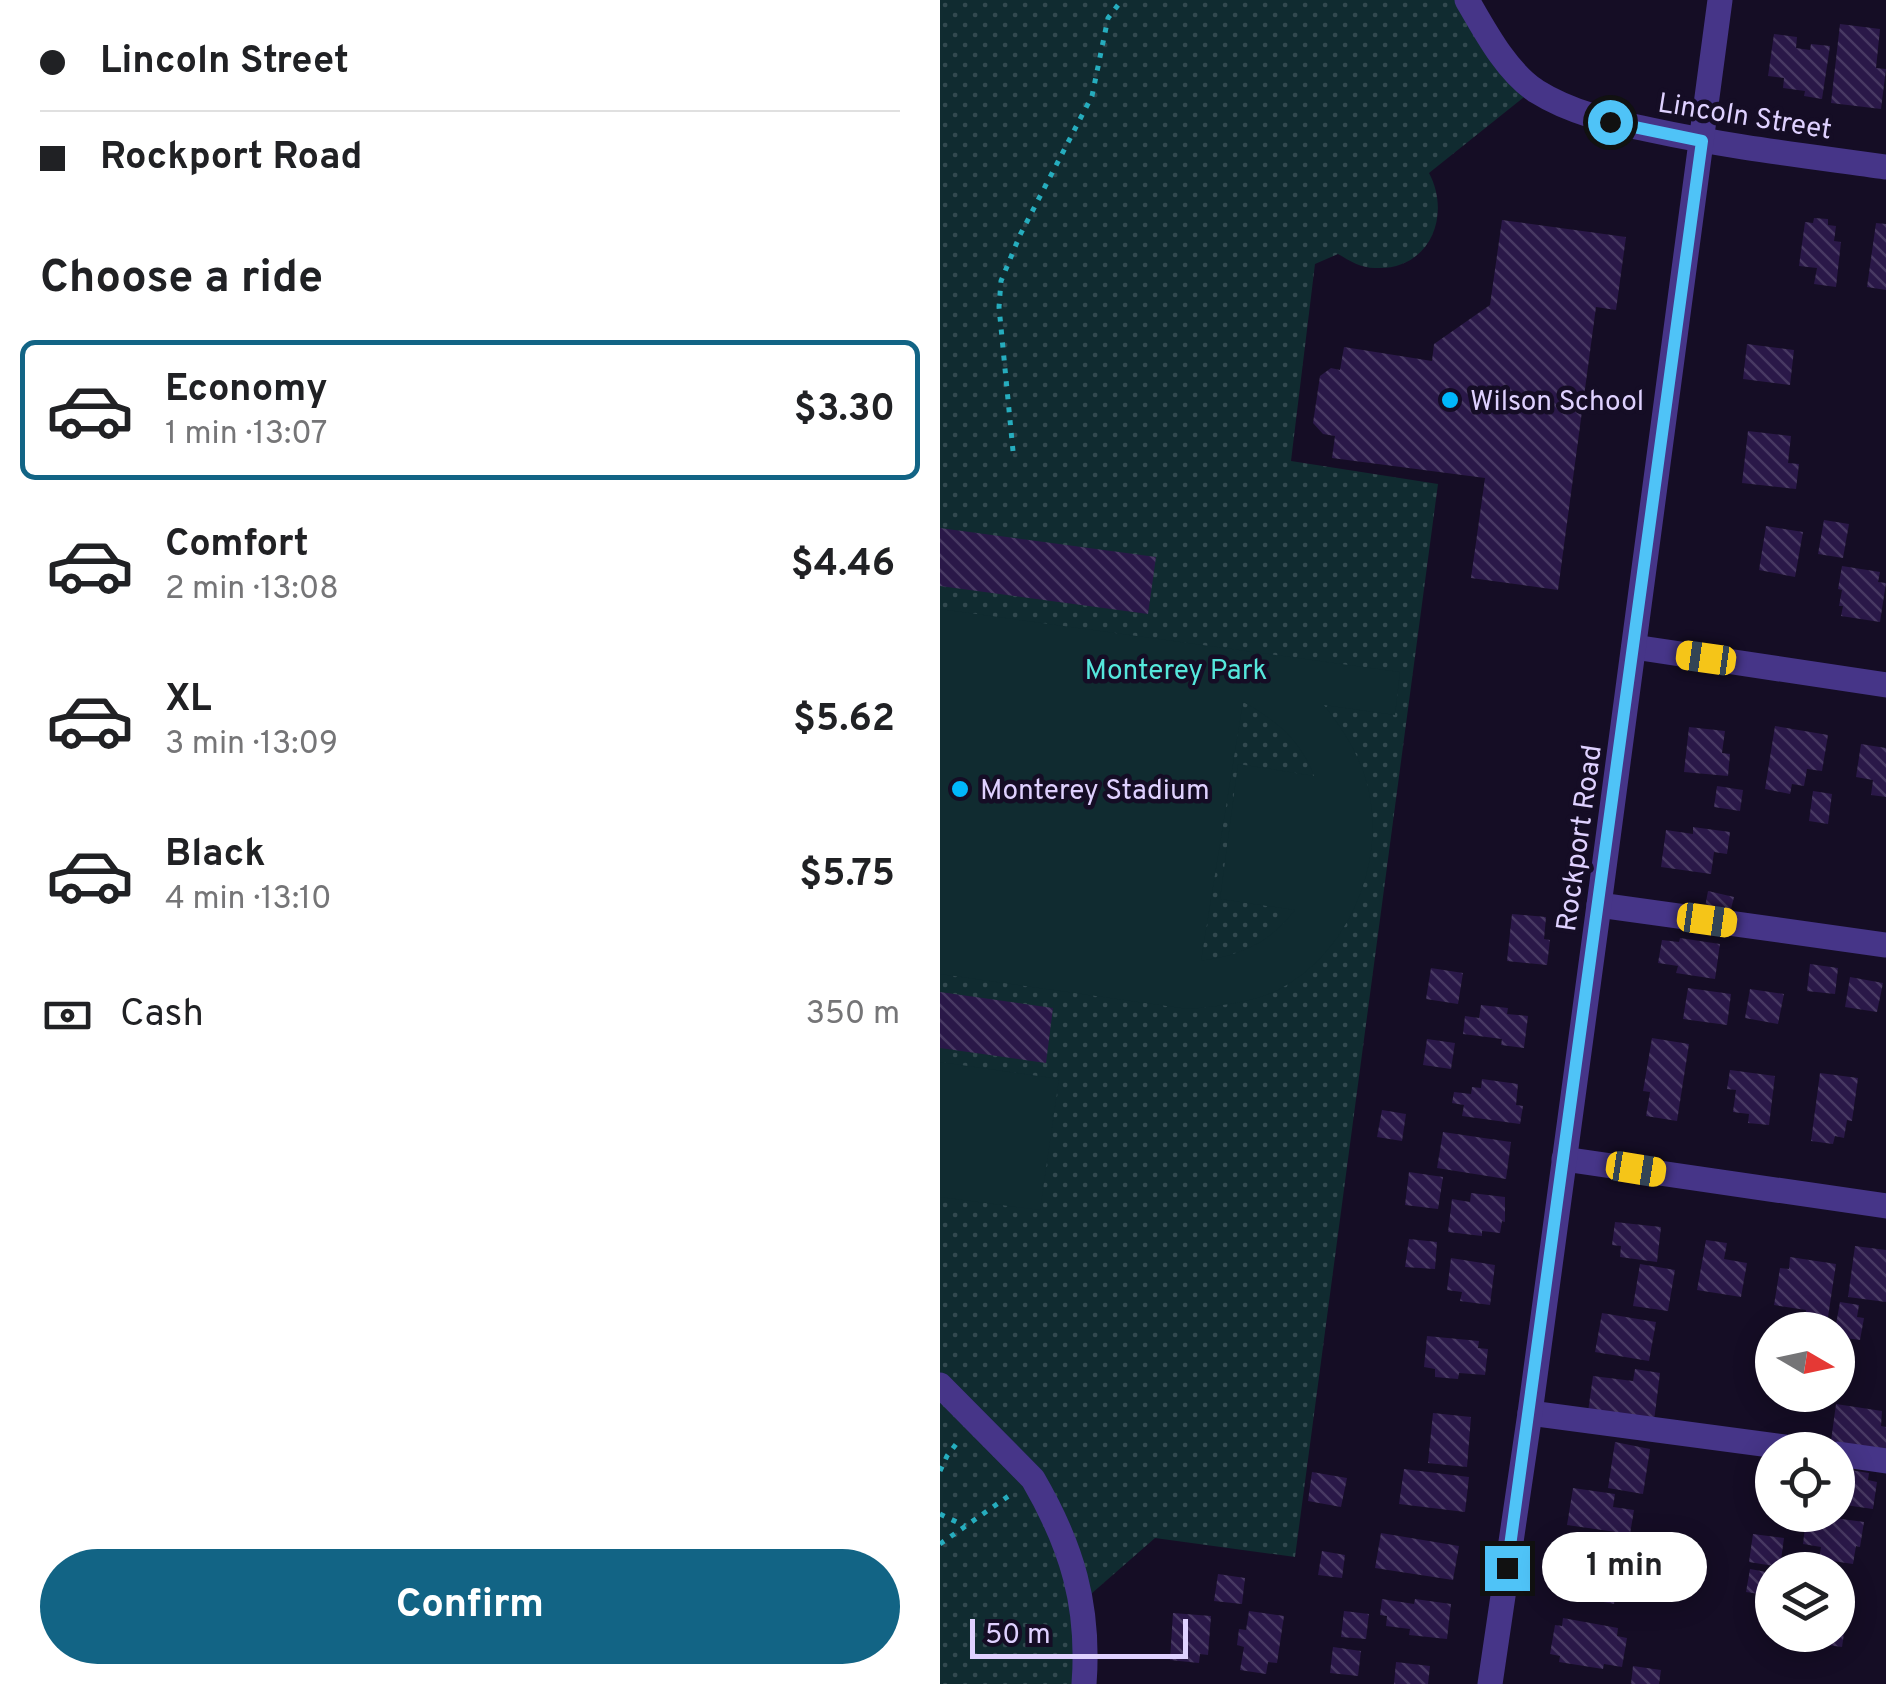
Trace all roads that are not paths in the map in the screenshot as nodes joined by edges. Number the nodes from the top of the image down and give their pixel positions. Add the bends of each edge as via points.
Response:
1 (1467, 0) edge
2 (1720, 0) edge
3 (1702, 141) junction
4 (1886, 167) edge
5 (1634, 647) junction
6 (1886, 685) edge
7 (1599, 904) junction
8 (1886, 945) edge
9 (1564, 1159) junction
10 (1886, 1206) edge
11 (940, 1386) edge
12 (1530, 1413) junction
13 (1755, 1443) edge
14 (1855, 1456) edge
15 (1886, 1460) edge
16 (1084, 1684) edge
17 (1490, 1684) edge

1 - 3 street, Lincoln Street via 1534,90 1610,122
2 - 3 street, Rockport Road
3 - 4 street, Lincoln Street
3 - 5 street, Rockport Road
5 - 6 street
5 - 7 street, Rockport Road
7 - 8 street
7 - 9 street, Rockport Road
9 - 10 street
9 - 12 street, Rockport Road
11 - 16 street via 1032,1479 1064,1542 1082,1601
12 - 13 street
12 - 17 street, Rockport Road
14 - 15 street

